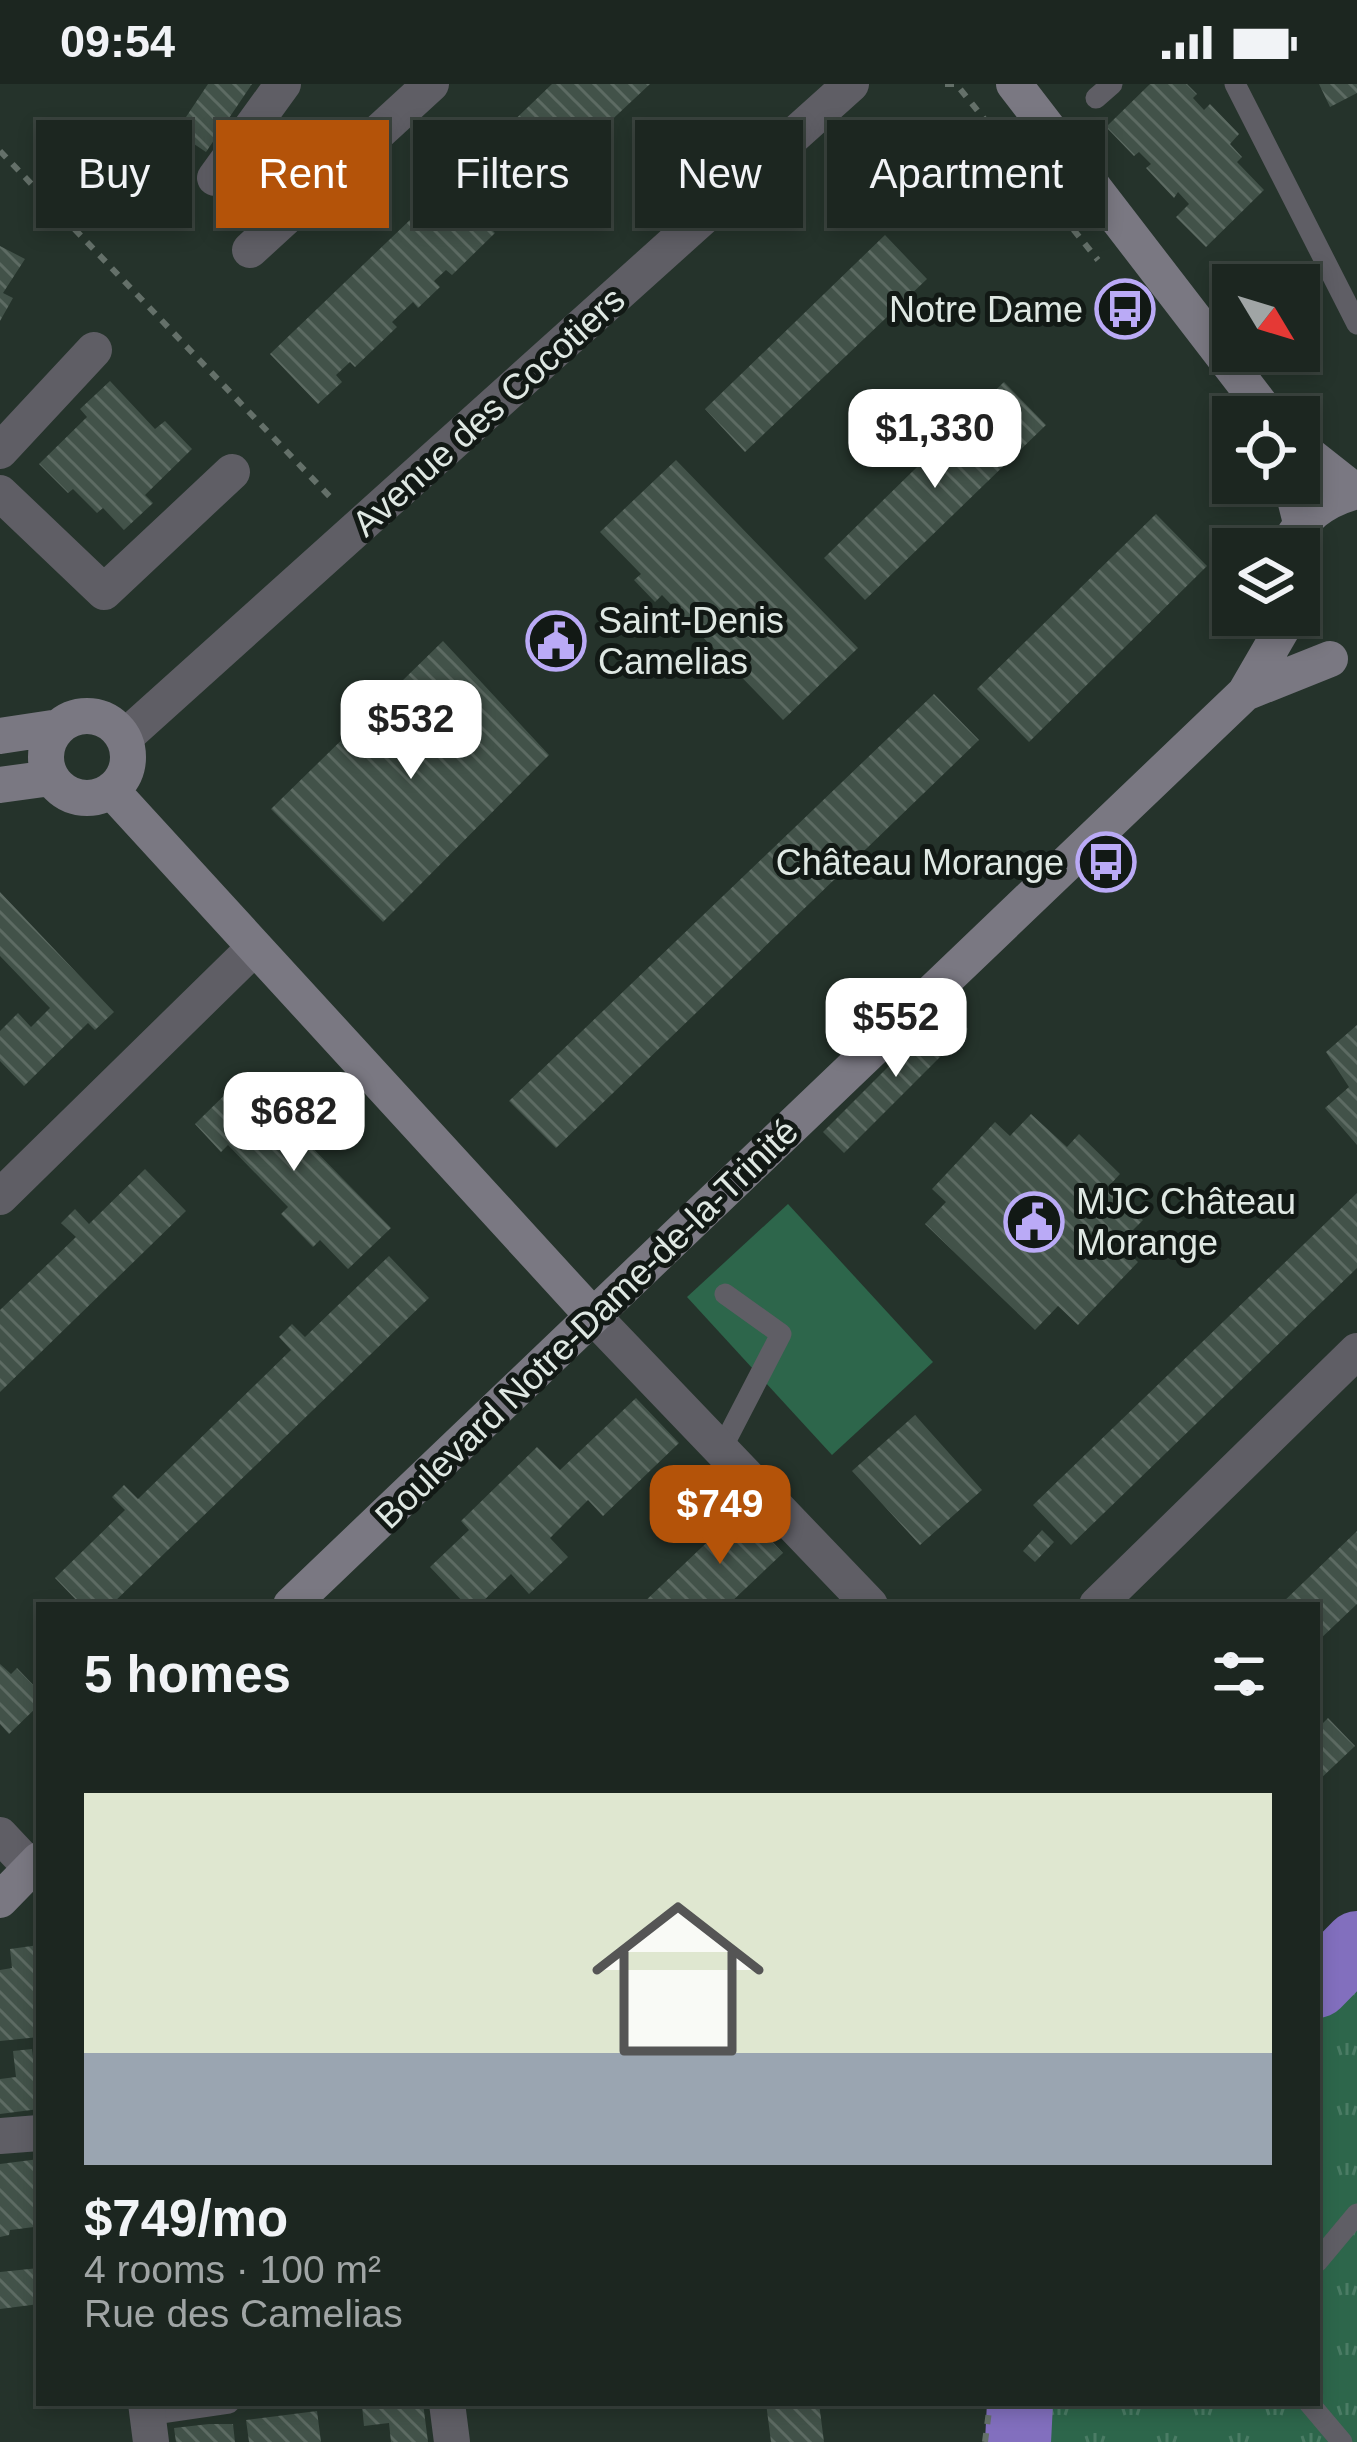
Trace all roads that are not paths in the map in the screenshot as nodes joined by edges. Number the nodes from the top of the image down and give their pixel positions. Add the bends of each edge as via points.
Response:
1 (284, 84) edge
2 (431, 84) edge
3 (818, 84) edge
4 (851, 84) edge
5 (1014, 84) edge
6 (1235, 84) edge
7 (215, 178) dead end
8 (250, 250) dead end
9 (1357, 324) edge
10 (94, 350) dead end
11 (1254, 396) edge
12 (0, 451) edge
13 (1320, 463) edge
14 (232, 472) dead end
15 (1356, 491) edge
16 (0, 493) edge
17 (1302, 528) edge
18 (1277, 636) edge
19 (1302, 636) edge
20 (1344, 664) edge
21 (1245, 693) junction
22 (58, 727) junction
23 (117, 730) junction
24 (0, 736) edge
25 (51, 778) junction
26 (0, 784) edge
27 (111, 790) junction
28 (254, 948) junction
29 (0, 1197) edge
30 (724, 1294) dead end
31 (593, 1316) junction
32 (1357, 1351) edge
33 (721, 1450) junction
34 (294, 1602) edge
35 (867, 1602) edge
36 (1100, 1602) edge
37 (0, 1834) edge
38 (35, 1864) edge
39 (0, 1900) edge
40 (36, 2132) edge
41 (0, 2136) edge
42 (1357, 2214) edge
43 (1320, 2258) edge
44 (215, 2406) edge
45 (447, 2406) edge
46 (1310, 2406) edge
47 (148, 2420) edge
48 (452, 2442) edge
49 (1343, 2442) edge

1 - 7 street
2 - 8 street
3 - 23 street, Avenue des Cocotiers
4 - 23 street, Avenue des Cocotiers
5 - 11 street
6 - 9 lane
10 - 12 street
13 - 15 street
14 - 16 street via 104,592
15 - 17 street via 1335,497
18 - 21 street, Boulevard Notre-Dame-de-la-Trinité
19 - 20 street
20 - 21 street, Boulevard Notre-Dame-de-la-Trinité
21 - 31 street, Boulevard Notre-Dame-de-la-Trinité
22 - 23 street via 84,716
22 - 24 street
22 - 25 street via 46,751
23 - 27 street via 128,761
25 - 26 street
25 - 27 street via 71,796
27 - 28 street
28 - 29 street
28 - 31 street
30 - 33 lane via 781,1334
31 - 33 street
31 - 34 street, Boulevard Notre-Dame-de-la-Trinité
32 - 36 street
33 - 35 street
37 - 38 street
38 - 39 street
40 - 41 street
42 - 43 lane
44 - 47 lane
45 - 48 street
46 - 49 lane

